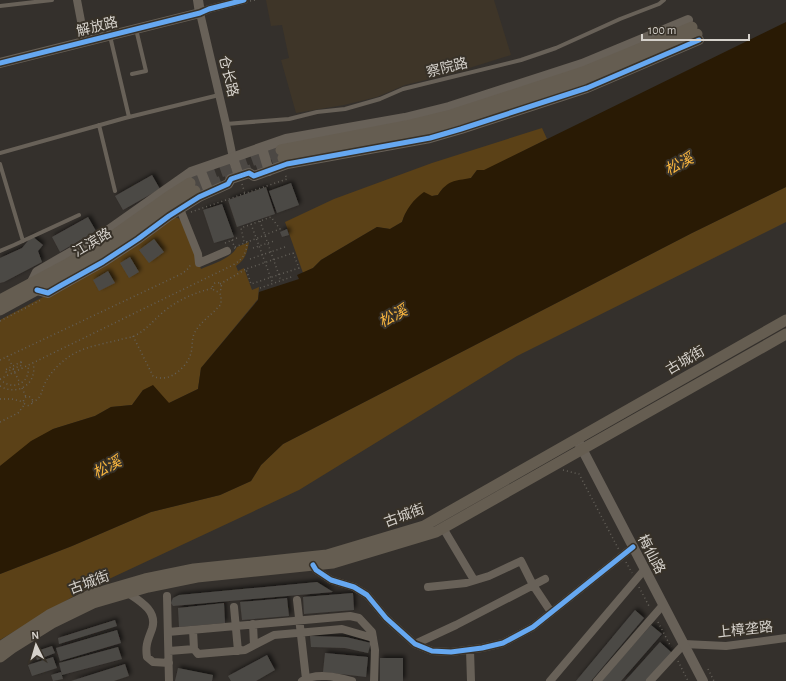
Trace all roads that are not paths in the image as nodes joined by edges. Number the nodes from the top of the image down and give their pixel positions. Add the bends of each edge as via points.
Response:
1 (52, 0) edge
2 (77, 0) edge
3 (193, 0) edge
4 (198, 0) edge
5 (244, 0) edge
6 (664, 0) edge
7 (0, 6) edge
8 (198, 14) junction
9 (136, 29) junction
10 (694, 30) joint
11 (110, 36) junction
12 (85, 42) junction
13 (0, 63) edge
14 (132, 74) dead end
15 (219, 95) junction
16 (128, 117) junction
17 (226, 124) junction
18 (99, 125) junction
19 (262, 148) junction
20 (0, 153) edge
21 (233, 158) junction
22 (282, 158) joint
23 (0, 164) edge
24 (200, 169) junction
25 (269, 170) junction
26 (239, 176) junction
27 (192, 187) tunnel mouth
28 (115, 191) dead end
29 (209, 192) junction
30 (184, 211) junction
31 (79, 215) dead end
32 (22, 241) junction
33 (231, 249) road end
34 (0, 251) edge
35 (34, 287) junction
36 (0, 300) edge
37 (0, 310) edge
38 (786, 320) edge
39 (786, 334) edge
40 (574, 441) junction
41 (579, 451) junction
42 (443, 528) junction
43 (628, 551) junction
44 (313, 565) junction
45 (640, 575) junction
46 (545, 579) dead end
47 (474, 580) junction
48 (533, 585) junction
49 (428, 587) dead end
50 (128, 593) junction
51 (167, 596) dead end
52 (297, 600) dead end
53 (234, 607) dead end
54 (659, 610) junction
55 (551, 612) junction
56 (341, 617) junction
57 (299, 620) junction
58 (277, 622) junction
59 (253, 624) junction
60 (236, 626) junction
61 (342, 629) junction
62 (192, 630) junction
63 (168, 632) junction
64 (301, 633) junction
65 (279, 635) junction
66 (373, 638) junction
67 (786, 638) edge
68 (415, 644) junction
69 (254, 645) junction
70 (0, 647) edge
71 (194, 649) junction
72 (679, 649) junction
73 (470, 650) junction
74 (168, 651) junction
75 (238, 651) junction
76 (0, 657) edge
77 (169, 663) junction
78 (304, 680) edge
79 (169, 681) edge
80 (352, 681) edge
81 (374, 681) edge
82 (471, 681) edge
83 (550, 681) edge
84 (597, 681) edge
85 (650, 681) edge
86 (696, 681) edge
87 (703, 681) edge

1 - 7 lane
2 - 12 street
3 - 8 street, 仓长路
4 - 8 street, 仓长路
5 - 8 street
6 - 17 lane, 察院路 via 556,48 521,60 403,89 380,99 345,108 289,119
8 - 9 street, 解放路
8 - 15 street, 仓长路
9 - 11 street, 解放路
9 - 14 lane via 146,71
10 - 19 street via 449,108 286,140
10 - 22 main road via 585,80 452,124
11 - 12 street, 解放路
11 - 16 lane
12 - 13 street, 解放路
15 - 16 lane
15 - 17 street, 仓长路
16 - 18 lane
17 - 21 street, 仓长路
18 - 20 lane
18 - 28 lane
19 - 21 street
19 - 25 street
21 - 24 street
21 - 26 street
22 - 25 street
23 - 32 lane
24 - 29 street
24 - 35 street via 191,172 103,234 37,272
25 - 26 street via 254,176 249,173
26 - 29 street
27 - 35 main road, 江滨路 via 101,254
29 - 30 street via 199,197
30 - 33 street via 199,263
30 - 35 street via 48,293
31 - 32 lane
32 - 34 lane
35 - 36 main road, 江滨路
35 - 37 main road, 江滨路
38 - 40 main road, 古城街
39 - 41 main road, 古城街
40 - 41 street, 梅仙路
40 - 70 main road, 古城街 via 424,526 327,556 194,569 145,579 90,595 49,615
41 - 42 main road, 古城街
41 - 43 street, 梅仙路
42 - 44 main road, 古城街 via 333,563
42 - 47 street
43 - 45 street, 梅仙路
43 - 55 street
44 - 50 main road, 古城街 via 197,577
44 - 68 street via 331,580 354,587 367,595 386,618
45 - 54 street, 梅仙路
45 - 83 street
46 - 48 street
47 - 48 street via 521,561
47 - 49 street
48 - 55 street
48 - 68 street
50 - 76 main road, 古城街 via 93,603 52,623
50 - 77 street via 150,610 152,627 146,644 147,657 153,662
51 - 63 street
52 - 57 street
53 - 60 street
54 - 72 street, 梅仙路
54 - 84 street
55 - 73 street via 533,627 502,643
56 - 57 street
56 - 61 street
56 - 66 street via 359,618 372,632
57 - 58 street
57 - 64 street
58 - 59 street
58 - 65 lane
59 - 60 street
59 - 69 street
60 - 62 street
60 - 75 street
61 - 64 street
61 - 66 street
62 - 63 street
62 - 71 street
63 - 74 street
64 - 65 street
64 - 78 street
65 - 69 street
66 - 81 street
67 - 72 street, 上樟垄路
68 - 73 street via 432,651
69 - 75 street
71 - 74 street
71 - 75 street via 198,654
72 - 85 street
72 - 86 street, 梅仙路
72 - 87 street, 梅仙路
73 - 82 street
74 - 77 street
77 - 79 street
78 - 80 street via 320,676

